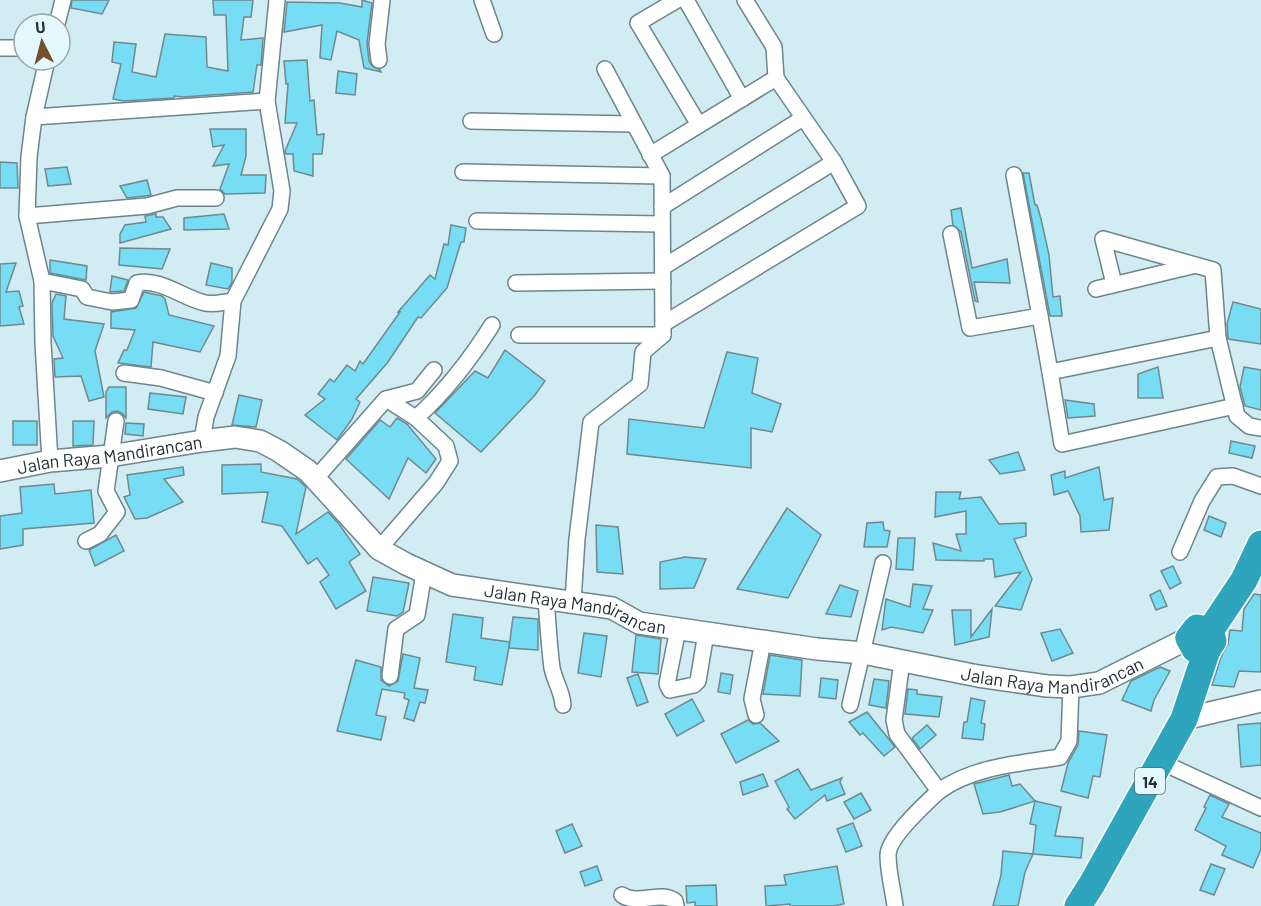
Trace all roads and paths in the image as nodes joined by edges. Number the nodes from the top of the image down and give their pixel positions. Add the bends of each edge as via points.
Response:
1 (277, 0) edge
2 (382, 0) edge
3 (482, 0) edge
4 (677, 0) edge
5 (686, 0) edge
6 (745, 0) edge
7 (494, 34) dead end
8 (379, 60) dead end
9 (605, 69) dead end
10 (44, 72) edge
11 (776, 78) junction
12 (742, 99) junction
13 (267, 101) junction
14 (34, 117) junction
15 (803, 118) junction
16 (471, 121) dead end
17 (633, 124) junction
18 (699, 125) junction
19 (650, 155) junction
20 (834, 162) junction
21 (463, 172) dead end
22 (1014, 175) dead end
23 (662, 176) junction
24 (216, 198) dead end
25 (662, 207) junction
26 (27, 216) junction
27 (477, 220) dead end
28 (662, 224) junction
29 (951, 234) dead end
30 (1194, 266) junction
31 (663, 274) junction
32 (42, 281) junction
33 (516, 282) dead end
34 (1114, 284) junction
35 (1096, 289) dead end
36 (233, 301) junction
37 (1040, 316) junction
38 (492, 325) dead end
39 (663, 330) junction
40 (519, 335) dead end
41 (1218, 338) junction
42 (434, 370) dead end
43 (1050, 372) junction
44 (124, 373) dead end
45 (214, 393) junction
46 (386, 399) junction
47 (1235, 406) junction
48 (416, 418) junction
49 (116, 421) dead end
50 (1261, 428) edge
51 (202, 441) junction
52 (110, 456) junction
53 (50, 461) junction
54 (0, 471) edge
55 (316, 478) junction
56 (1261, 486) edge
57 (86, 541) dead end
58 (1261, 544) edge
59 (379, 549) junction
60 (1180, 552) dead end
61 (883, 563) dead end
62 (424, 573) junction
63 (546, 600) junction
64 (573, 601) junction
65 (678, 629) junction
66 (706, 633) junction
67 (1202, 640) junction
68 (763, 641) junction
69 (863, 653) junction
70 (902, 661) junction
71 (390, 676) dead end
72 (1071, 687) junction
73 (1261, 701) edge
74 (563, 705) dead end
75 (850, 705) dead end
76 (756, 715) dead end
77 (1184, 719) junction
78 (1161, 762) junction
79 (939, 791) junction
80 (1261, 808) edge
81 (622, 895) dead end
82 (676, 906) edge
83 (895, 906) edge
84 (1078, 906) edge

1 - 13 street
2 - 8 street
3 - 7 street
4 - 18 street via 638,23
5 - 12 street
6 - 11 street via 774,47
9 - 17 street
10 - 14 street
11 - 12 street
11 - 15 street
12 - 18 street
13 - 14 street
13 - 36 street via 282,191 280,209
14 - 26 street
15 - 20 street
15 - 25 street
16 - 17 street
17 - 19 street
18 - 19 street
19 - 23 street
20 - 31 street
20 - 39 street via 858,206
21 - 23 street
22 - 37 street
23 - 25 street
24 - 26 street via 177,198 147,206
25 - 28 street
26 - 32 street
27 - 28 street
28 - 31 street
29 - 37 street via 970,328
30 - 34 street
30 - 34 street via 1103,239
30 - 41 street via 1213,270
31 - 33 street
31 - 39 street
32 - 36 street via 82,289 87,297 112,302 131,300 137,283 143,282 206,303
32 - 53 street
34 - 35 street
36 - 45 street via 228,356
37 - 43 street
38 - 48 street via 466,365
39 - 40 street
39 - 64 street via 643,352 640,384 591,422 576,539
41 - 43 street
41 - 47 street
42 - 46 street via 417,391
43 - 47 street via 1062,444
44 - 45 street via 161,378
45 - 51 street
46 - 48 street
46 - 55 street
47 - 50 street via 1244,423
48 - 59 street via 446,446 450,461
49 - 52 street
51 - 52 street, Jalan Raya Mandirancan
51 - 55 street, Jalan Raya Mandirancan via 235,437 260,441
52 - 53 street, Jalan Raya Mandirancan
52 - 57 street via 106,491 117,512 100,534
53 - 54 street, Jalan Raya Mandirancan
55 - 59 street, Jalan Raya Mandirancan
56 - 60 street via 1233,476 1217,477
58 - 67 highway, 14 via 1244,580
59 - 62 street, Jalan Raya Mandirancan
61 - 69 street
62 - 63 street, Jalan Raya Mandirancan via 452,585
62 - 71 street via 417,615 396,628
63 - 64 street, Jalan Raya Mandirancan
63 - 74 street via 553,670
64 - 65 street, Jalan Raya Mandirancan via 612,608 639,623
65 - 66 street, Jalan Raya Mandirancan
65 - 66 street via 667,684 670,690 698,681
66 - 68 street, Jalan Raya Mandirancan
67 - 72 street, Jalan Raya Mandirancan via 1099,682
67 - 77 highway, 14
68 - 69 street, Jalan Raya Mandirancan
68 - 76 street via 752,699
69 - 70 street, Jalan Raya Mandirancan
69 - 75 street
70 - 72 street, Jalan Raya Mandirancan via 978,676
70 - 79 street via 894,727
72 - 79 street via 1069,741 1060,757 1003,765 948,784
73 - 77 street
77 - 78 highway, 14
78 - 80 street
78 - 84 highway, 14
79 - 83 street via 916,811 890,845
81 - 82 street via 642,900 667,897

